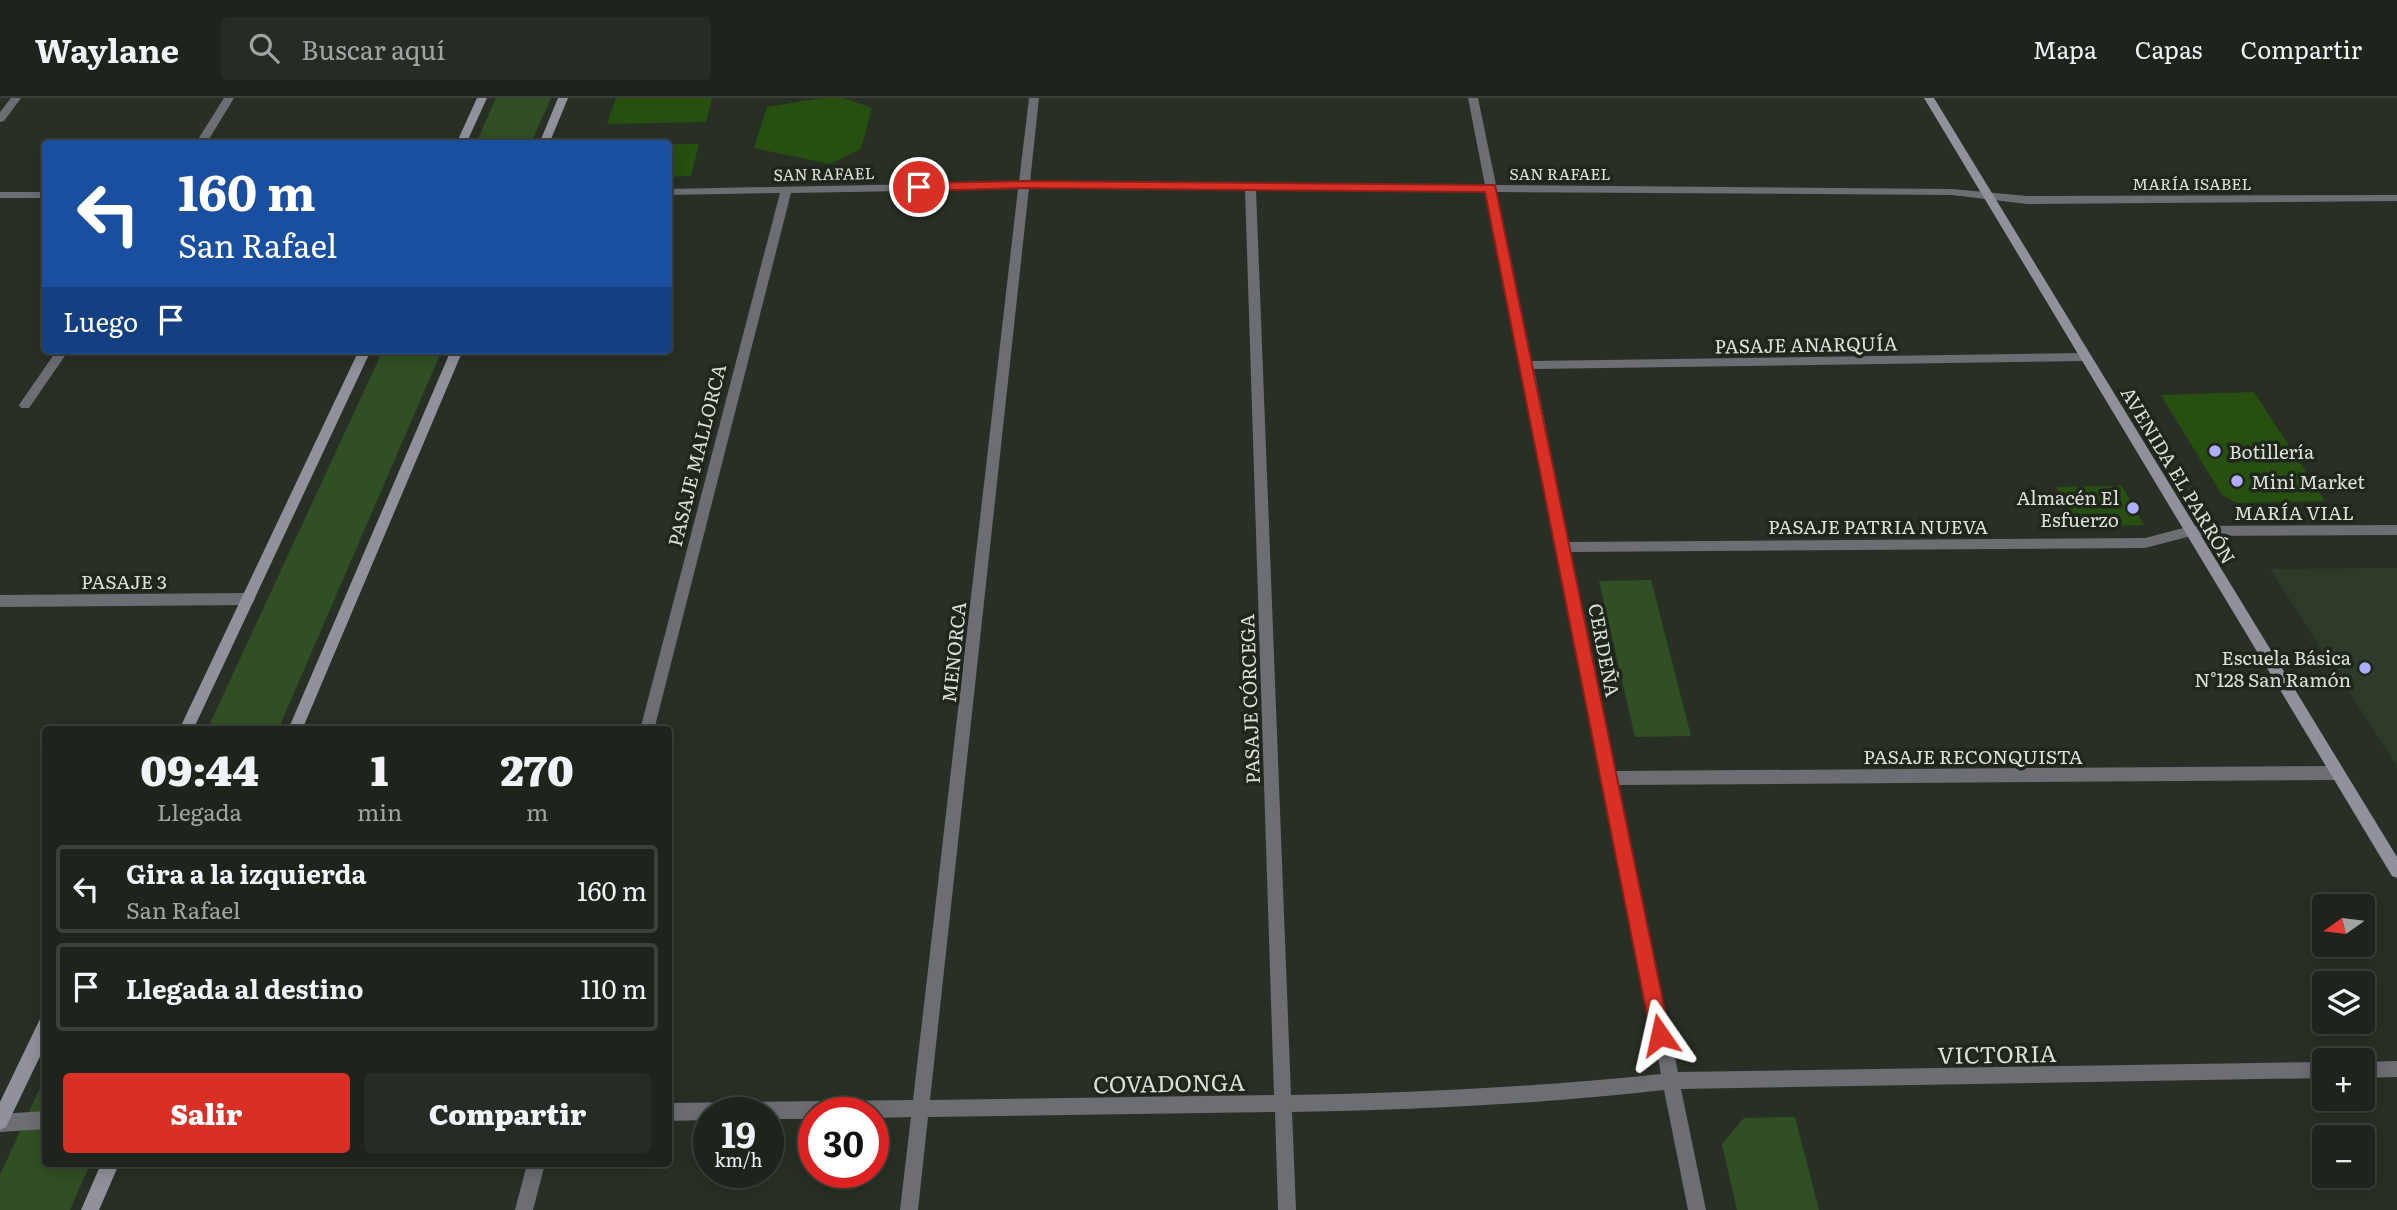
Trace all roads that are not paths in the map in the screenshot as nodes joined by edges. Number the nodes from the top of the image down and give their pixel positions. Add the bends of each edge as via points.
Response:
1 (16, 98) edge
2 (229, 98) edge
3 (482, 98) edge
4 (563, 98) edge
5 (1034, 98) edge
6 (1474, 98) edge
7 (1929, 98) edge
8 (0, 119) edge
9 (203, 140) edge
10 (463, 140) edge
11 (546, 140) edge
12 (1025, 184) junction
13 (1250, 186) junction
14 (1490, 188) junction
15 (786, 190) junction
16 (672, 192) edge
17 (0, 195) edge
18 (42, 195) edge
19 (1988, 196) junction
20 (2397, 198) edge
21 (59, 354) edge
22 (363, 354) edge
23 (455, 354) edge
24 (2086, 357) junction
25 (1526, 365) junction
26 (25, 405) dead end
27 (2397, 530) edge
28 (2191, 531) junction
29 (1563, 547) junction
30 (248, 599) junction
31 (0, 601) edge
32 (188, 726) edge
33 (297, 726) edge
34 (649, 726) edge
35 (2337, 773) junction
36 (1609, 778) junction
37 (2397, 871) edge
38 (42, 1033) edge
39 (2397, 1069) edge
40 (2312, 1070) edge
41 (2375, 1070) edge
42 (1670, 1081) junction
43 (1283, 1103) junction
44 (920, 1108) junction
45 (672, 1112) edge
46 (42, 1121) edge
47 (0, 1122) edge
48 (109, 1167) edge
49 (535, 1167) edge
50 (90, 1210) edge
51 (524, 1210) edge
52 (909, 1210) edge
53 (1287, 1210) edge
54 (1697, 1210) edge

1 - 8 street
2 - 9 street
3 - 10 main road
4 - 11 main road
5 - 12 street, MENORCA
6 - 14 street, CERDEÑA
7 - 19 main road, AVENIDA EL PARRÓN
12 - 13 street, SAN RAFAEL
12 - 15 street, SAN RAFAEL
12 - 44 street, MENORCA
13 - 14 street, SAN RAFAEL
13 - 43 street, PASAJE CÓRCEGA
14 - 19 street, SAN RAFAEL
14 - 25 street, CERDEÑA
15 - 16 street, SAN RAFAEL
15 - 34 street, PASAJE MALLORCA
17 - 18 street
19 - 20 street, MARÍA ISABEL via 2027,200
19 - 24 main road, AVENIDA EL PARRÓN
21 - 26 street
22 - 30 main road
23 - 33 main road
24 - 25 street, PASAJE ANARQUÍA
24 - 28 main road, AVENIDA EL PARRÓN
25 - 29 street, CERDEÑA
27 - 28 street, MARÍA VIAL
28 - 29 street, PASAJE PATRIA NUEVA via 2145,543
28 - 35 main road, AVENIDA EL PARRÓN
29 - 36 street, CERDEÑA
30 - 31 street, PASAJE 3
30 - 32 main road
35 - 36 street, PASAJE RECONQUISTA
35 - 37 main road, AVENIDA EL PARRÓN
36 - 42 street, CERDEÑA
38 - 47 main road
39 - 41 street
40 - 42 street, VICTORIA
42 - 43 street, COVADONGA via 1486,1097
42 - 54 street, CERDEÑA
43 - 44 street, COVADONGA
43 - 53 street, PASAJE CÓRCEGA
44 - 45 street, COVADONGA
44 - 52 street, MENORCA
46 - 47 street
48 - 50 main road
49 - 51 street

